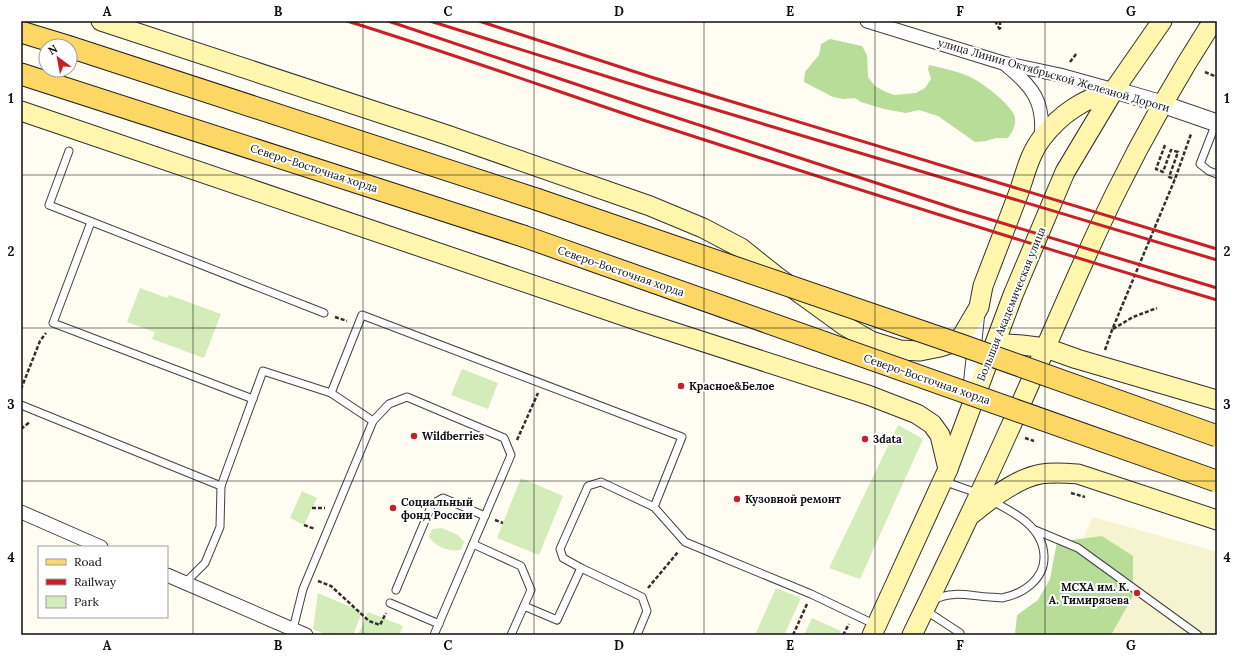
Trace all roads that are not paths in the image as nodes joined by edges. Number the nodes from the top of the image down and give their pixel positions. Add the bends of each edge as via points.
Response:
1 (101, 21) edge
2 (867, 21) edge
3 (1162, 21) edge
4 (1213, 21) edge
5 (21, 32) edge
6 (41, 38) edge
7 (78, 50) edge
8 (1003, 63) junction
9 (21, 74) edge
10 (1114, 90) junction
11 (1162, 104) junction
12 (21, 111) edge
13 (1217, 123) edge
14 (1041, 139) junction
15 (68, 151) dead end
16 (1217, 174) edge
17 (91, 222) junction
18 (979, 307) junction
19 (324, 313) dead end
20 (1046, 348) junction
21 (992, 350) junction
22 (331, 393) junction
23 (253, 399) junction
24 (1217, 400) edge
25 (21, 404) edge
26 (967, 415) junction
27 (373, 421) junction
28 (1217, 436) edge
29 (945, 475) junction
30 (1216, 481) edge
31 (221, 486) junction
32 (984, 496) junction
33 (654, 507) junction
34 (21, 512) edge
35 (485, 516) junction
36 (1217, 520) edge
37 (1035, 530) junction
38 (473, 544) junction
39 (99, 546) edge
40 (581, 568) junction
41 (168, 575) edge
42 (185, 583) junction
43 (396, 590) dead end
44 (390, 603) road end
45 (524, 606) junction
46 (926, 606) junction
47 (439, 624) junction
48 (293, 629) junction
49 (874, 630) edge
50 (306, 635) edge
51 (434, 635) edge
52 (511, 635) edge
53 (637, 635) edge
54 (912, 635) edge
55 (959, 635) edge
56 (1198, 635) edge

1 - 18 main road via 447,136 650,206 703,228 741,248 845,326 871,341 900,350 920,351 940,347 962,336
2 - 8 street, улица Линии Октябрьской Железной Дороги
3 - 10 main road, Большая Академическая улица
4 - 11 main road
5 - 6 main road
7 - 28 main road, bridge via 536,200 964,346
8 - 10 street, улица Линии Октябрьской Железной Дороги
8 - 14 street via 1023,79 1037,101 1043,123
9 - 30 main road, Северо-Восточная хорда, bridge via 523,236
10 - 11 street, улица Линии Октябрьской Железной Дороги
10 - 14 main road via 1082,102 1063,116
10 - 21 main road, Большая Академическая улица via 1065,172
11 - 13 street, улица Линии Октябрьской Железной Дороги
11 - 20 main road via 1114,196
12 - 29 main road via 628,318 868,395 917,414 932,424 940,435
13 - 16 lane via 1200,164
14 - 18 main road via 986,279
15 - 17 lane via 49,205
17 - 19 lane
17 - 23 lane via 53,323
18 - 26 street
20 - 21 main road via 1007,344
20 - 24 main road
20 - 32 main road
21 - 26 main road, Большая Академическая улица
22 - 23 lane via 263,371
22 - 27 lane
22 - 33 lane via 362,315 682,437
23 - 31 lane
25 - 31 lane
26 - 29 main road, Большая Академическая улица
27 - 35 lane via 389,404 407,397 504,438 511,455
27 - 48 lane via 303,589
29 - 32 lane
29 - 49 main road, Большая Академическая улица
31 - 42 lane via 220,527 205,563
32 - 36 main road via 1040,474 1062,472 1078,474
32 - 37 lane via 1016,514
32 - 46 main road via 968,518
33 - 40 lane via 601,482 588,486 560,549 563,558
33 - 49 lane via 685,542 811,594
34 - 39 street
35 - 38 lane
35 - 43 lane via 443,498 432,504
37 - 46 lane via 1044,546 1044,563 1036,580 1025,590 1002,598 957,593 943,595
37 - 56 lane via 1078,548
38 - 45 lane via 521,566 531,590
38 - 47 lane
40 - 45 lane via 557,620
40 - 53 lane via 642,597 647,611
41 - 42 street
42 - 48 street
44 - 47 lane
45 - 52 lane
46 - 54 main road
46 - 55 lane via 960,633
47 - 51 lane
48 - 50 street

